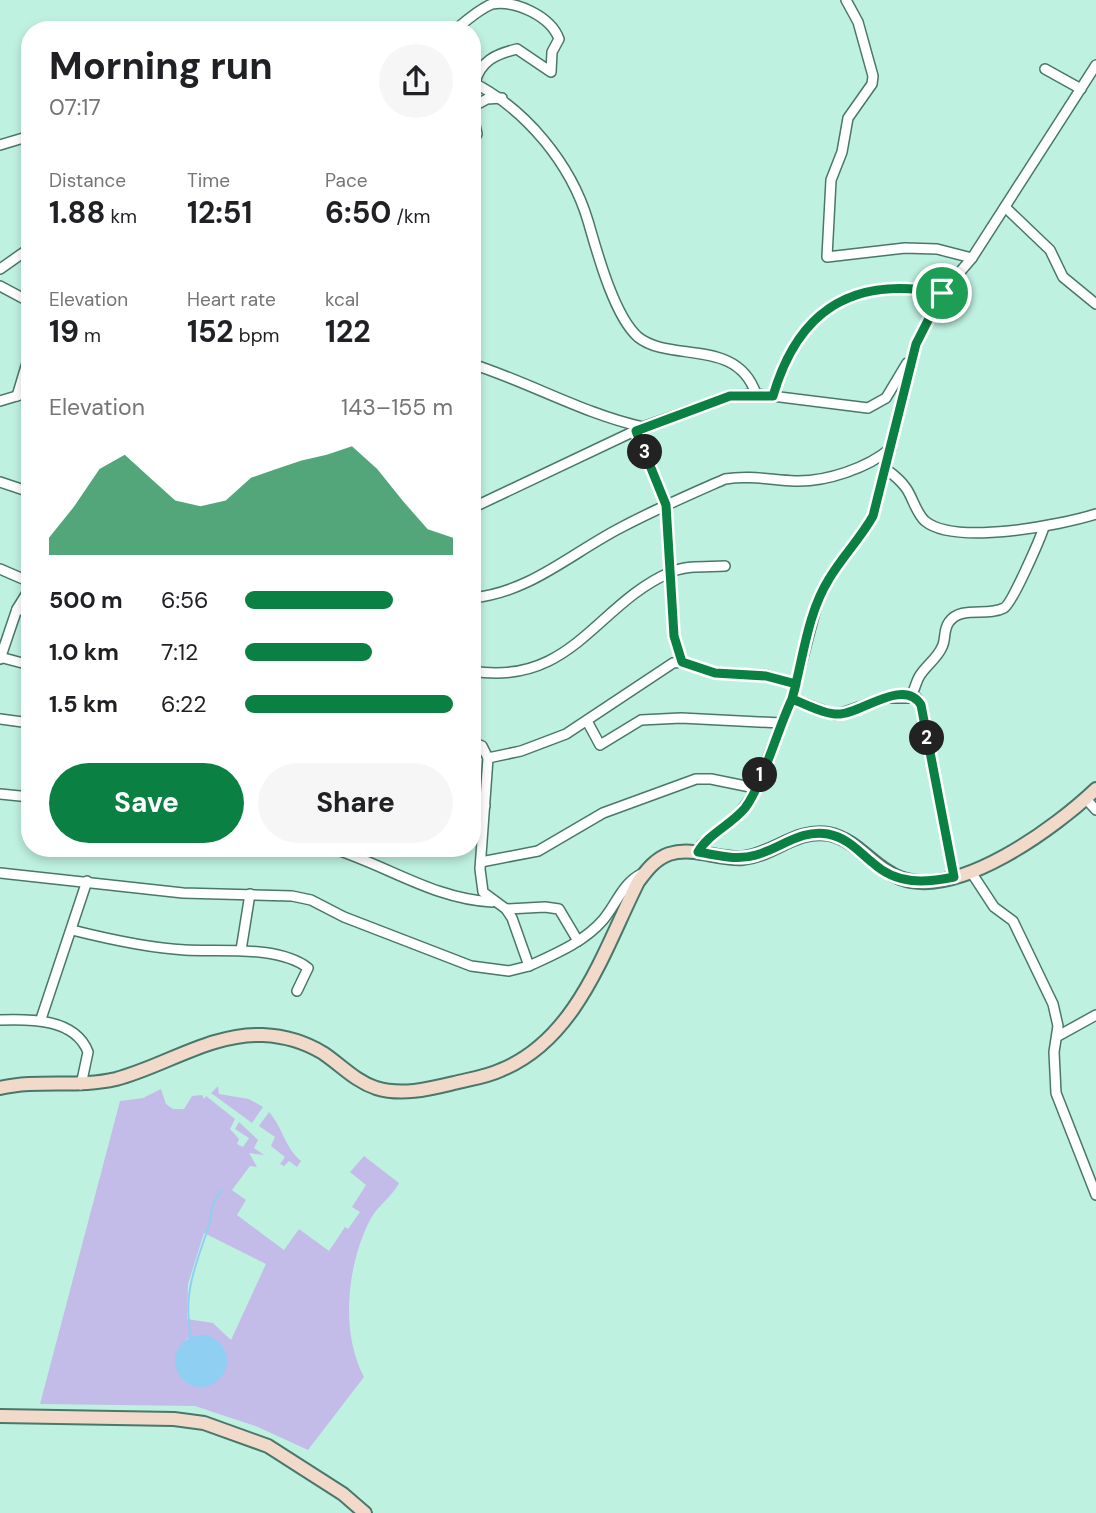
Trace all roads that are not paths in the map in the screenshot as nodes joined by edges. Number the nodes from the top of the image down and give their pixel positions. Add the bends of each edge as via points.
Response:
1 (846, 0) edge
2 (497, 1) edge
3 (467, 21) edge
4 (1096, 65) edge
5 (481, 66) edge
6 (1045, 69) dead end
7 (481, 86) edge
8 (1081, 89) junction
9 (502, 99) junction
10 (481, 103) edge
11 (21, 139) edge
12 (0, 145) edge
13 (1005, 207) junction
14 (21, 254) edge
15 (972, 258) junction
16 (0, 269) edge
17 (0, 286) edge
18 (942, 293) junction
19 (21, 297) edge
20 (1096, 304) edge
21 (916, 344) junction
22 (481, 368) edge
23 (21, 383) edge
24 (756, 394) junction
25 (21, 395) edge
26 (17, 396) junction
27 (773, 396) junction
28 (0, 401) edge
29 (639, 429) junction
30 (891, 448) junction
31 (887, 470) junction
32 (0, 482) edge
33 (21, 489) edge
34 (481, 504) edge
35 (666, 505) junction
36 (1096, 514) edge
37 (1044, 527) junction
38 (725, 566) dead end
39 (0, 569) edge
40 (672, 571) junction
41 (21, 578) edge
42 (481, 597) edge
43 (21, 603) edge
44 (17, 609) junction
45 (21, 610) edge
46 (0, 657) edge
47 (682, 662) junction
48 (21, 663) edge
49 (481, 672) edge
50 (796, 684) junction
51 (910, 696) junction
52 (792, 699) junction
53 (0, 719) edge
54 (587, 721) junction
55 (21, 722) edge
56 (781, 723) junction
57 (481, 746) edge
58 (488, 758) junction
59 (755, 788) junction
60 (1096, 789) edge
61 (0, 794) edge
62 (21, 796) edge
63 (1086, 799) junction
64 (481, 805) edge
65 (485, 806) junction
66 (1096, 810) edge
67 (483, 836) joint
68 (698, 852) junction
69 (352, 857) edge
70 (481, 862) junction
71 (645, 872) junction
72 (971, 872) junction
73 (0, 873) edge
74 (954, 877) junction
75 (88, 881) junction
76 (250, 894) junction
77 (494, 902) junction
78 (506, 909) junction
79 (72, 930) junction
80 (578, 941) junction
81 (241, 950) junction
82 (529, 966) junction
83 (297, 991) dead end
84 (1096, 1015) edge
85 (41, 1019) junction
86 (0, 1020) edge
87 (1058, 1036) junction
88 (81, 1084) junction
89 (0, 1088) edge
90 (1096, 1195) edge
91 (0, 1416) edge
92 (365, 1513) edge

1 - 15 street via 859,22 873,76 848,118 831,180 827,257 905,248 937,249
2 - 3 street
2 - 5 street via 541,14 554,26 559,39 552,52 551,72 517,49
4 - 8 street
6 - 8 street
7 - 9 street
8 - 13 street
9 - 10 street
9 - 24 street via 539,136 576,188 608,287 636,335 647,343 699,351 741,369
11 - 12 street
13 - 15 street
13 - 20 street via 1050,250 1063,277
14 - 16 street
15 - 18 street
17 - 19 street
18 - 21 street
18 - 27 street via 891,288 842,300 804,329 792,345
21 - 27 street via 886,398 868,408
21 - 30 street
22 - 29 street
23 - 26 street
24 - 27 street
24 - 29 street via 730,396
25 - 26 street
26 - 28 street
29 - 34 street
29 - 35 street
30 - 31 street
30 - 35 street via 856,468 825,477 797,481 743,476
31 - 37 street via 907,489 922,519 939,528 972,533
31 - 50 street via 873,516 817,604
32 - 33 street
35 - 40 street
35 - 42 street via 588,545 532,582
36 - 37 street
37 - 51 street via 1007,607 987,614 954,616 943,647
38 - 40 street
39 - 41 street
40 - 47 street via 674,636
40 - 49 street via 617,607 568,652 525,668
43 - 44 street
44 - 45 street
44 - 46 street
46 - 48 street
47 - 50 street via 715,673 766,676
47 - 54 street via 661,668
50 - 52 street
51 - 52 street via 885,698 836,715
51 - 74 street via 921,705
52 - 56 street
53 - 55 street
54 - 56 street via 600,745 641,720
54 - 58 street via 540,744
56 - 59 street
57 - 58 street
58 - 65 street
59 - 68 street via 746,808
59 - 70 street via 696,779 603,813 538,851
60 - 63 main road
61 - 62 street
63 - 66 street
63 - 72 main road via 998,860
64 - 65 street
65 - 67 street
67 - 70 street
68 - 71 main road via 666,855
68 - 74 main road via 741,858 803,835 828,834 849,842 875,865 901,879 920,883
69 - 77 street via 409,883
70 - 77 street via 483,892
71 - 80 street via 626,886 605,918
71 - 88 main road via 604,957 566,1017 537,1048 499,1071 438,1087 391,1091 367,1084 323,1053 283,1037 260,1035 234,1037 117,1078
72 - 74 main road
72 - 87 street via 994,907 1013,921 1058,1019
73 - 75 street
75 - 76 street via 183,893
75 - 79 street
76 - 81 street
76 - 82 street via 311,900 471,966 509,971
77 - 78 street
78 - 80 street via 559,909
78 - 82 street
79 - 81 street via 184,950
79 - 85 street
80 - 82 street
81 - 83 street via 304,965 307,974
84 - 87 street
85 - 86 street
85 - 88 street via 85,1045 88,1063
87 - 90 street via 1056,1093
88 - 89 main road
91 - 92 main road via 174,1419 212,1425 268,1446 344,1494

